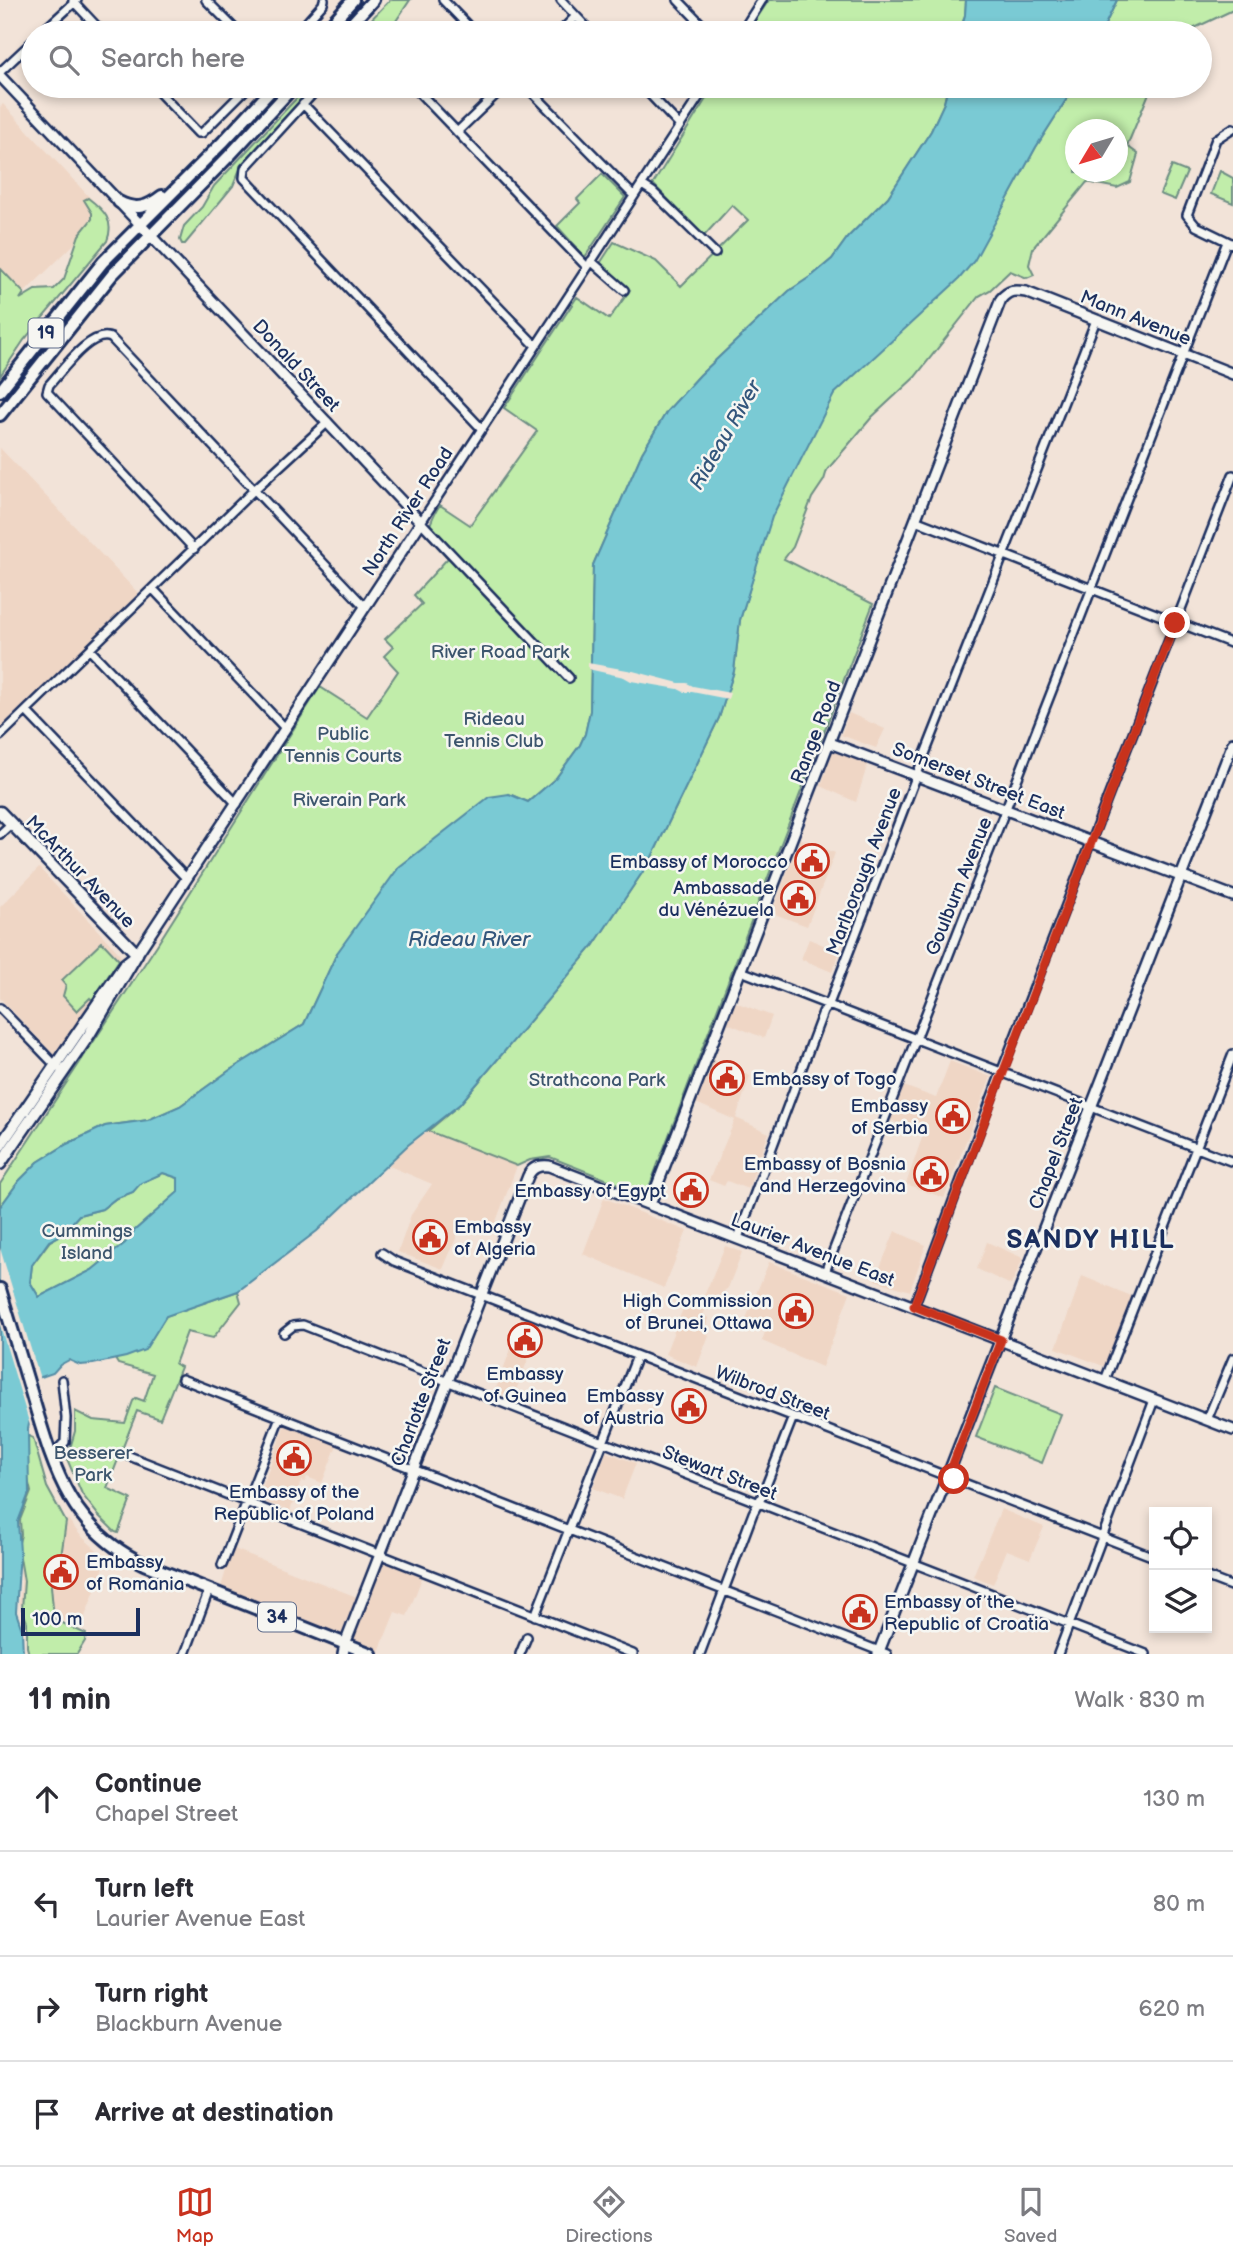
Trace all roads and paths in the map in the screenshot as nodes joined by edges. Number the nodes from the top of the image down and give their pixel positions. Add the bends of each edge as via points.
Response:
1 (206, 0) edge
2 (324, 0) edge
3 (353, 0) edge
4 (373, 0) edge
5 (443, 0) edge
6 (561, 0) edge
7 (678, 0) edge
8 (762, 0) edge
9 (74, 1) edge
10 (576, 16) junction
11 (53, 21) edge
12 (92, 21) edge
13 (227, 21) edge
14 (308, 21) edge
15 (334, 21) edge
16 (354, 21) edge
17 (463, 21) edge
18 (571, 21) edge
19 (581, 21) edge
20 (698, 21) edge
21 (749, 21) edge
22 (21, 53) edge
23 (0, 74) edge
24 (21, 97) edge
25 (22, 98) edge
26 (164, 98) edge
27 (237, 98) edge
28 (264, 98) edge
29 (283, 98) edge
30 (309, 98) edge
31 (424, 98) edge
32 (492, 98) edge
33 (538, 98) edge
34 (653, 98) edge
35 (698, 98) edge
36 (303, 104) junction
37 (680, 126) junction
38 (1233, 128) edge
39 (457, 132) junction
40 (197, 168) junction
41 (642, 185) junction
42 (634, 196) junction
43 (119, 202) junction
44 (140, 225) junction
45 (150, 236) junction
46 (1230, 243) edge
47 (715, 253) dead end
48 (589, 264) junction
49 (624, 290) dead end
50 (1026, 292) joint
51 (1096, 320) junction
52 (536, 346) junction
53 (1182, 354) junction
54 (1233, 374) edge
55 (0, 391) edge
56 (0, 415) edge
57 (327, 422) junction
58 (481, 428) junction
59 (1233, 475) edge
60 (254, 490) junction
61 (915, 520) junction
62 (421, 522) junction
63 (194, 549) junction
64 (1004, 554) junction
65 (153, 589) junction
66 (1091, 589) junction
67 (365, 607) junction
68 (1175, 623) junction
69 (1233, 644) edge
70 (90, 650) junction
71 (569, 678) dead end
72 (26, 711) junction
73 (285, 729) junction
74 (0, 736) edge
75 (830, 743) junction
76 (1233, 743) edge
77 (916, 775) junction
78 (237, 804) junction
79 (1005, 808) junction
80 (0, 812) edge
81 (11, 824) junction
82 (0, 834) edge
83 (1091, 842) junction
84 (1182, 876) junction
85 (186, 878) junction
86 (1233, 896) edge
87 (137, 954) junction
88 (741, 971) junction
89 (829, 1004) junction
90 (0, 1008) edge
91 (915, 1038) junction
92 (1233, 1054) edge
93 (60, 1069) junction
94 (1002, 1073) junction
95 (1091, 1106) junction
96 (0, 1146) edge
97 (1196, 1148) junction
98 (1233, 1162) edge
99 (0, 1164) edge
100 (536, 1167) joint
101 (650, 1204) junction
102 (738, 1238) junction
103 (382, 1253) dead end
104 (825, 1272) junction
105 (0, 1289) edge
106 (481, 1295) junction
107 (914, 1306) junction
108 (284, 1333) dead end
109 (1001, 1340) junction
110 (637, 1356) junction
111 (1233, 1358) edge
112 (182, 1379) dead end
113 (62, 1380) dead end
114 (1105, 1380) junction
115 (447, 1382) junction
116 (1154, 1400) junction
117 (280, 1417) junction
118 (793, 1417) junction
119 (1207, 1420) junction
120 (1233, 1430) edge
121 (602, 1443) junction
122 (124, 1454) dead end
123 (51, 1456) junction
124 (414, 1468) junction
125 (948, 1477) junction
126 (246, 1503) junction
127 (758, 1503) junction
128 (569, 1529) junction
129 (1102, 1537) junction
130 (380, 1555) junction
131 (1149, 1555) edge
132 (914, 1564) junction
133 (222, 1565) dead end
134 (1212, 1579) edge
135 (1233, 1587) edge
136 (209, 1590) junction
137 (724, 1590) junction
138 (535, 1616) junction
139 (1070, 1624) junction
140 (527, 1637) dead end
141 (344, 1649) edge
142 (882, 1653) edge
143 (185, 1654) edge
144 (371, 1654) edge
145 (520, 1654) edge
146 (633, 1654) edge
147 (699, 1654) edge
148 (1058, 1654) edge
149 (1146, 1654) edge

1 - 13 street
2 - 14 street
3 - 15 main road
4 - 16 main road
5 - 17 street
6 - 10 street
7 - 20 street
8 - 21 street
9 - 11 street
9 - 12 street
10 - 18 street
10 - 19 street
22 - 23 street
23 - 24 street, Donald Street
25 - 43 street, Donald Street
26 - 27 street via 198,133
28 - 40 main road, 19
29 - 45 main road, 19
30 - 36 street
31 - 39 street
32 - 39 street
33 - 42 street
34 - 37 street
35 - 37 street, North River Road
36 - 52 street
36 - 58 street via 245,167 243,175
37 - 41 street, North River Road
38 - 46 street via 1216,139 1187,215 1196,226
39 - 48 street
40 - 43 main road via 149,204 135,208
40 - 44 main road, 19
41 - 42 street, North River Road
41 - 47 street
42 - 48 street, North River Road
43 - 44 street, Donald Street
44 - 45 street, Donald Street
44 - 55 main road, 19 via 103,262
45 - 56 main road, 19 via 88,303
45 - 57 street, Donald Street
46 - 53 street, Goulburn Avenue
48 - 49 street
48 - 52 street, North River Road
50 - 51 street, Mann Avenue
50 - 61 street, Range Road via 1015,290 1001,299
51 - 53 street, Mann Avenue
51 - 64 street, Marlborough Avenue
52 - 58 street, North River Road
53 - 54 street, Mann Avenue
53 - 66 street, Goulburn Avenue
57 - 60 street
57 - 62 street, Donald Street
58 - 62 street, North River Road
59 - 68 street
60 - 63 street
60 - 63 street via 108,337 99,336 85,346 47,392
60 - 67 street
61 - 64 street
61 - 75 street, Range Road
62 - 67 street, North River Road
62 - 71 street, Donald Street
63 - 65 street
64 - 66 street
64 - 77 street, Marlborough Avenue
65 - 70 street
65 - 73 street
66 - 68 street
66 - 79 street, Goulburn Avenue
67 - 73 street, North River Road
68 - 69 street
68 - 83 street
70 - 72 street
70 - 78 street
72 - 74 street
72 - 85 street
73 - 78 street, North River Road
75 - 77 street, Somerset Street East
75 - 88 street, Range Road
76 - 84 street, Chapel Street
77 - 79 street, Somerset Street East
77 - 89 street, Marlborough Avenue
78 - 85 street, North River Road
79 - 83 street, Somerset Street East
79 - 91 street, Goulburn Avenue
80 - 81 main road, McArthur Avenue
81 - 82 street
81 - 87 main road, McArthur Avenue
83 - 84 street, Somerset Street East
83 - 94 street
84 - 86 street, Somerset Street East
84 - 95 street, Chapel Street
85 - 87 street, North River Road
87 - 93 main road, North River Road via 96,1024
88 - 89 street
88 - 101 street, Range Road
89 - 91 street
89 - 102 street, Marlborough Avenue
90 - 93 street
91 - 94 street
91 - 104 street, Goulburn Avenue
92 - 97 street
93 - 96 main road, North River Road
93 - 99 main road, North River Road
94 - 95 street
94 - 107 street
95 - 97 street
95 - 109 street, Chapel Street
97 - 98 street
97 - 114 street
100 - 101 street, Laurier Avenue East via 549,1166
100 - 106 street, Charlotte Street via 528,1176
101 - 102 street, Laurier Avenue East
102 - 104 street, Laurier Avenue East
103 - 106 street, Wilbrod Street
104 - 107 street, Laurier Avenue East
105 - 123 main road, 34
106 - 110 street, Wilbrod Street
106 - 115 street, Charlotte Street
107 - 109 street, Laurier Avenue East
108 - 115 street, Stewart Street via 303,1325
109 - 114 street, Laurier Avenue East
109 - 125 street, Chapel Street
110 - 118 street, Wilbrod Street
110 - 121 street
111 - 119 street
112 - 117 street
113 - 123 street via 65,1442
114 - 116 street, Laurier Avenue East
115 - 121 street, Stewart Street
115 - 124 street, Charlotte Street
116 - 119 street, Laurier Avenue East
116 - 129 street
117 - 124 street
117 - 126 street
118 - 125 street, Wilbrod Street
118 - 127 street
119 - 120 street, Laurier Avenue East
121 - 127 street, Stewart Street
121 - 128 street
122 - 126 street
123 - 136 main road, 34 via 69,1498 105,1540 138,1561
124 - 128 street
124 - 130 street, Charlotte Street
125 - 129 street, Wilbrod Street
125 - 132 street, Chapel Street
126 - 130 street
126 - 133 street
127 - 132 street, Stewart Street
127 - 137 street
128 - 137 street
128 - 138 street
129 - 131 street, Wilbrod Street
129 - 139 street
130 - 138 street
130 - 141 street, Charlotte Street
132 - 139 street, Stewart Street
132 - 142 street, Chapel Street
134 - 135 street
136 - 141 main road, 34
136 - 143 street
137 - 142 street
137 - 147 street
138 - 146 street
139 - 148 street
139 - 149 street, Stewart Street
140 - 145 street
141 - 144 main road, 34

